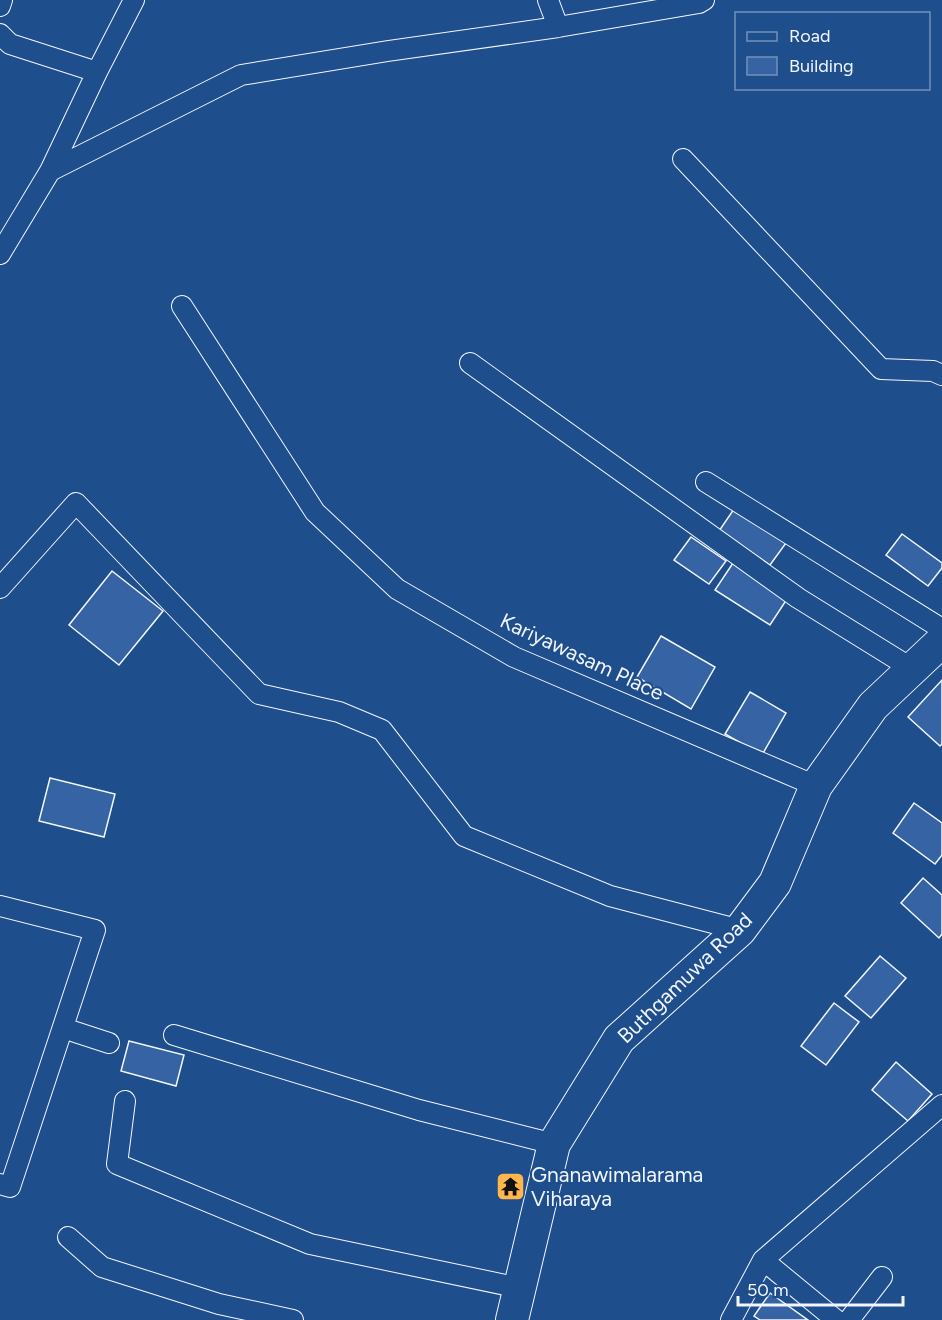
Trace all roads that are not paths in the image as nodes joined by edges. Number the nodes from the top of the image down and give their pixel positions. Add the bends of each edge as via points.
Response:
1 (2, 0) edge
2 (134, 0) edge
3 (548, 0) edge
4 (704, 0) edge
5 (0, 6) edge
6 (558, 27) junction
7 (0, 34) edge
8 (97, 72) junction
9 (683, 159) dead end
10 (50, 171) junction
11 (0, 254) edge
12 (182, 306) dead end
13 (470, 363) dead end
14 (942, 375) edge
15 (706, 482) dead end
16 (0, 588) edge
17 (942, 629) edge
18 (942, 641) edge
19 (911, 668) junction
20 (816, 786) junction
21 (0, 906) edge
22 (740, 930) junction
23 (63, 1028) junction
24 (174, 1035) dead end
25 (109, 1043) dead end
26 (125, 1101) dead end
27 (942, 1105) edge
28 (554, 1144) junction
29 (0, 1185) edge
30 (68, 1237) dead end
31 (764, 1260) junction
32 (882, 1277) dead end
33 (520, 1288) junction
34 (293, 1320) edge
35 (512, 1320) edge
36 (731, 1320) edge
37 (836, 1320) edge
38 (849, 1320) edge

1 - 5 street
2 - 8 street
3 - 6 street
4 - 6 street
6 - 10 street via 241,75
7 - 8 street via 10,44
8 - 10 street
9 - 14 street via 881,369 933,371
10 - 11 street
12 - 20 street, Kariyawasam Place via 315,512 397,589 514,657
13 - 19 street via 798,598
15 - 17 street
16 - 22 street via 76,503 259,694 339,712 382,730 464,836 610,896
18 - 19 main road, Buthgamuwa Road
19 - 20 main road, Buthgamuwa Road via 873,706
20 - 22 main road, Buthgamuwa Road via 775,883
21 - 23 street via 95,930
22 - 28 main road, Buthgamuwa Road via 618,1039
23 - 25 street
23 - 29 street via 10,1187
24 - 28 street via 419,1110
26 - 33 street via 117,1164 310,1244
27 - 31 street
28 - 33 main road, Buthgamuwa Road
30 - 34 street via 102,1267 219,1304
31 - 36 street
31 - 37 street
32 - 38 street
33 - 35 main road, Buthgamuwa Road

